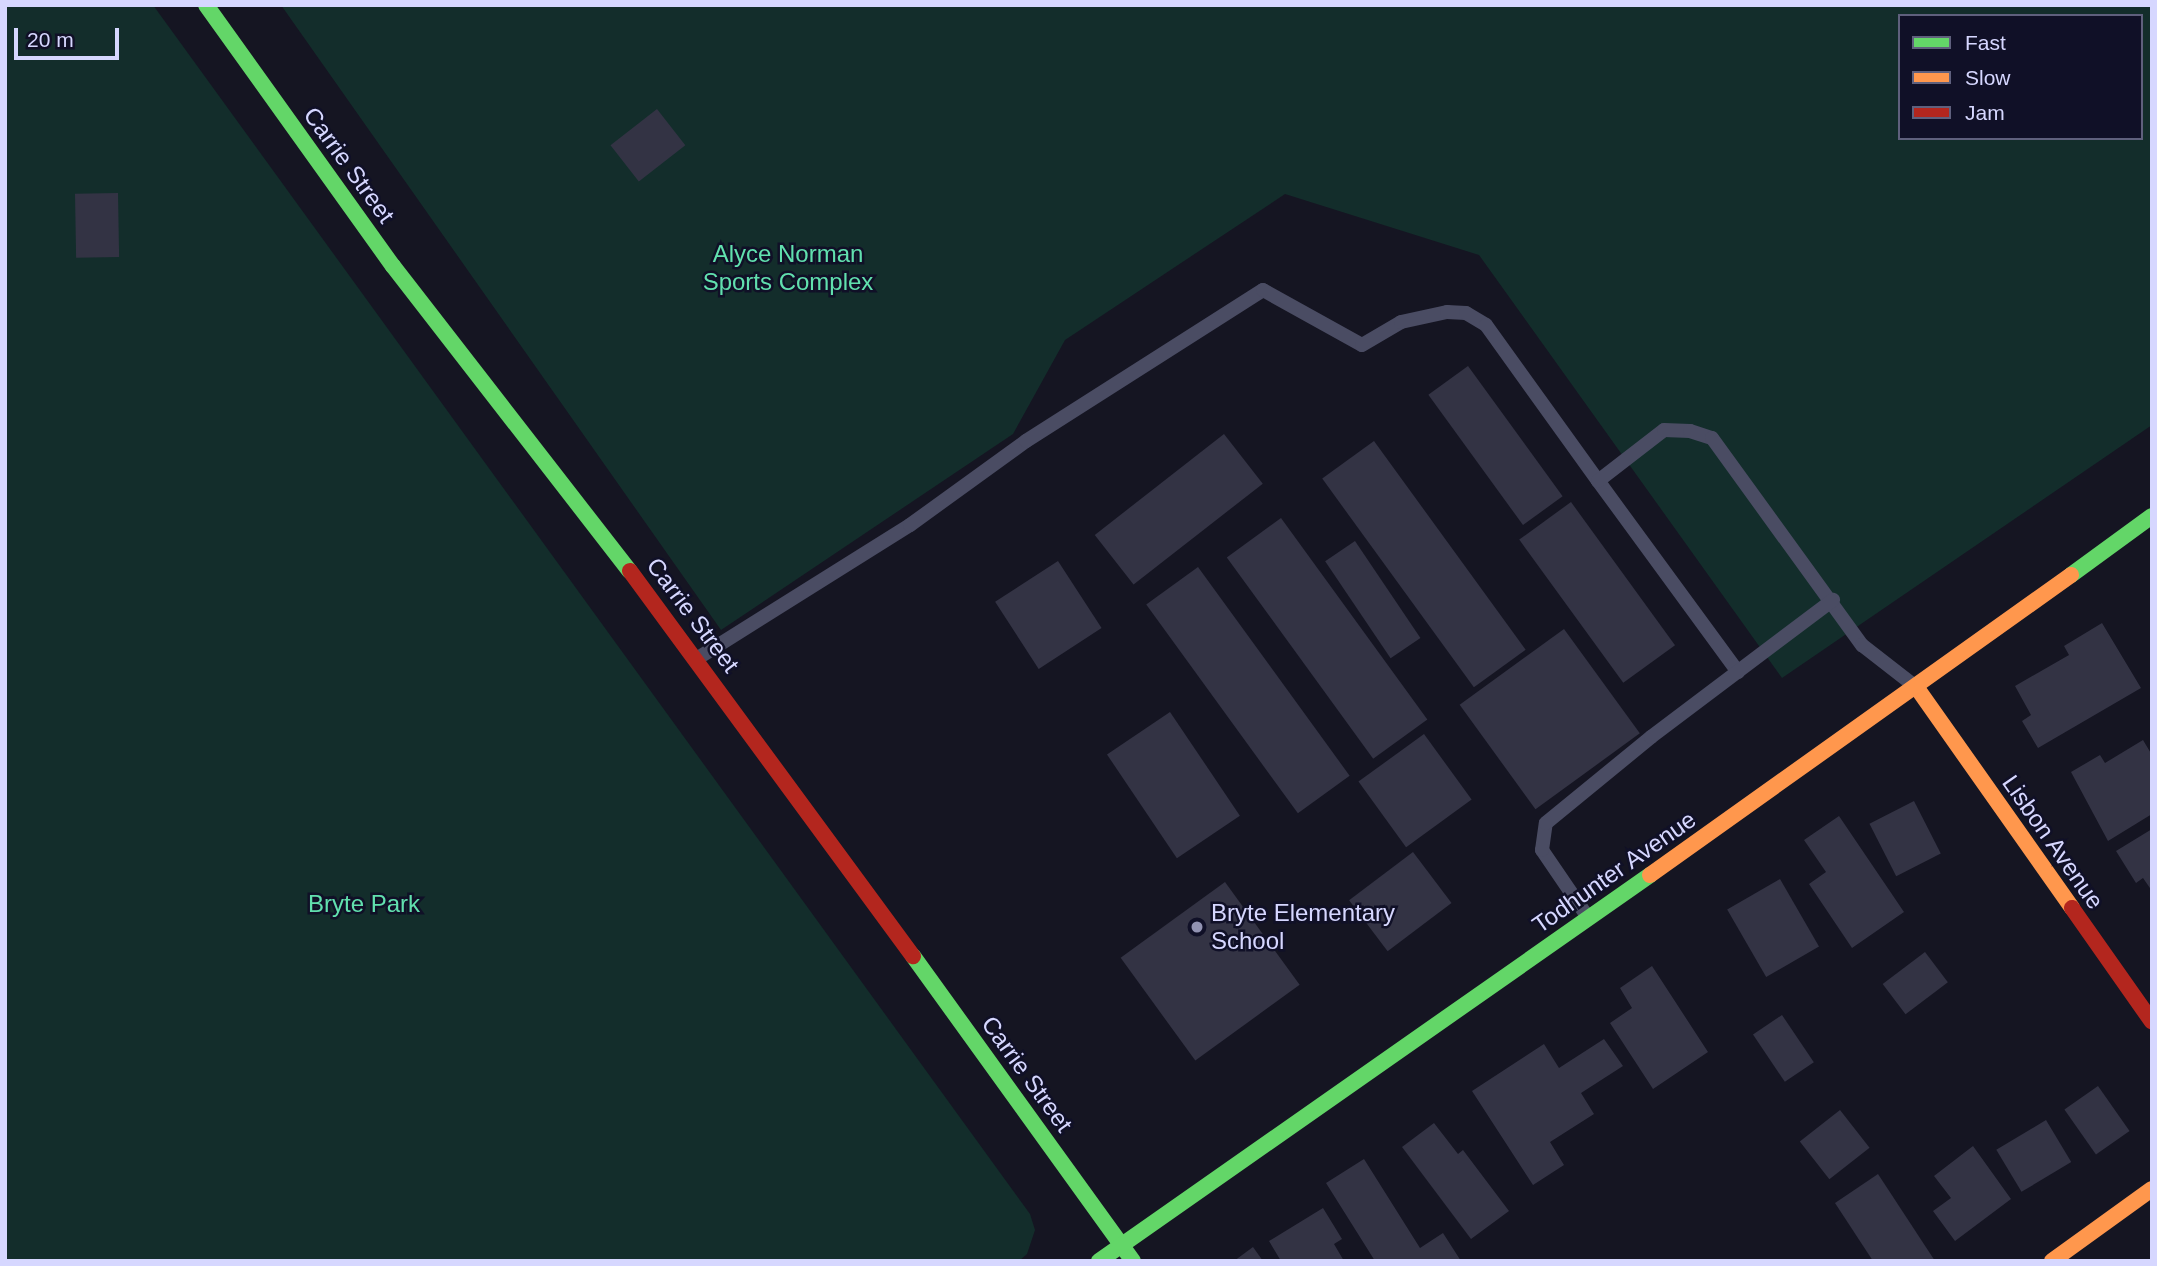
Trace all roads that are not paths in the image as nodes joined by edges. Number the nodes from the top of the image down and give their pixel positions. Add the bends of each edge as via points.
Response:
1 (206, 5) edge
2 (1598, 481) junction
3 (2152, 516) edge
4 (1833, 600) junction
5 (698, 658) junction
6 (1738, 673) junction
7 (1917, 688) junction
8 (1588, 918) junction
9 (2152, 1022) edge
10 (2152, 1189) edge
11 (1122, 1244) junction
12 (1099, 1261) edge
13 (1133, 1261) edge
14 (2052, 1261) edge

1 - 5 street, Carrie Street via 393,266
2 - 4 lane via 1664,430 1712,438
2 - 5 lane via 1486,325 1466,313 1447,312 1401,322 1362,345 1263,290 1026,442 910,525
2 - 6 lane
3 - 7 street, Todhunter Avenue
4 - 6 lane
4 - 7 lane via 1863,645
5 - 11 street, Carrie Street
6 - 8 lane via 1546,823 1542,850
7 - 8 street, Todhunter Avenue
7 - 9 street, Lisbon Avenue
8 - 11 street, Todhunter Avenue
10 - 14 street
11 - 12 street, Todhunter Avenue
11 - 13 street, Carrie Street

